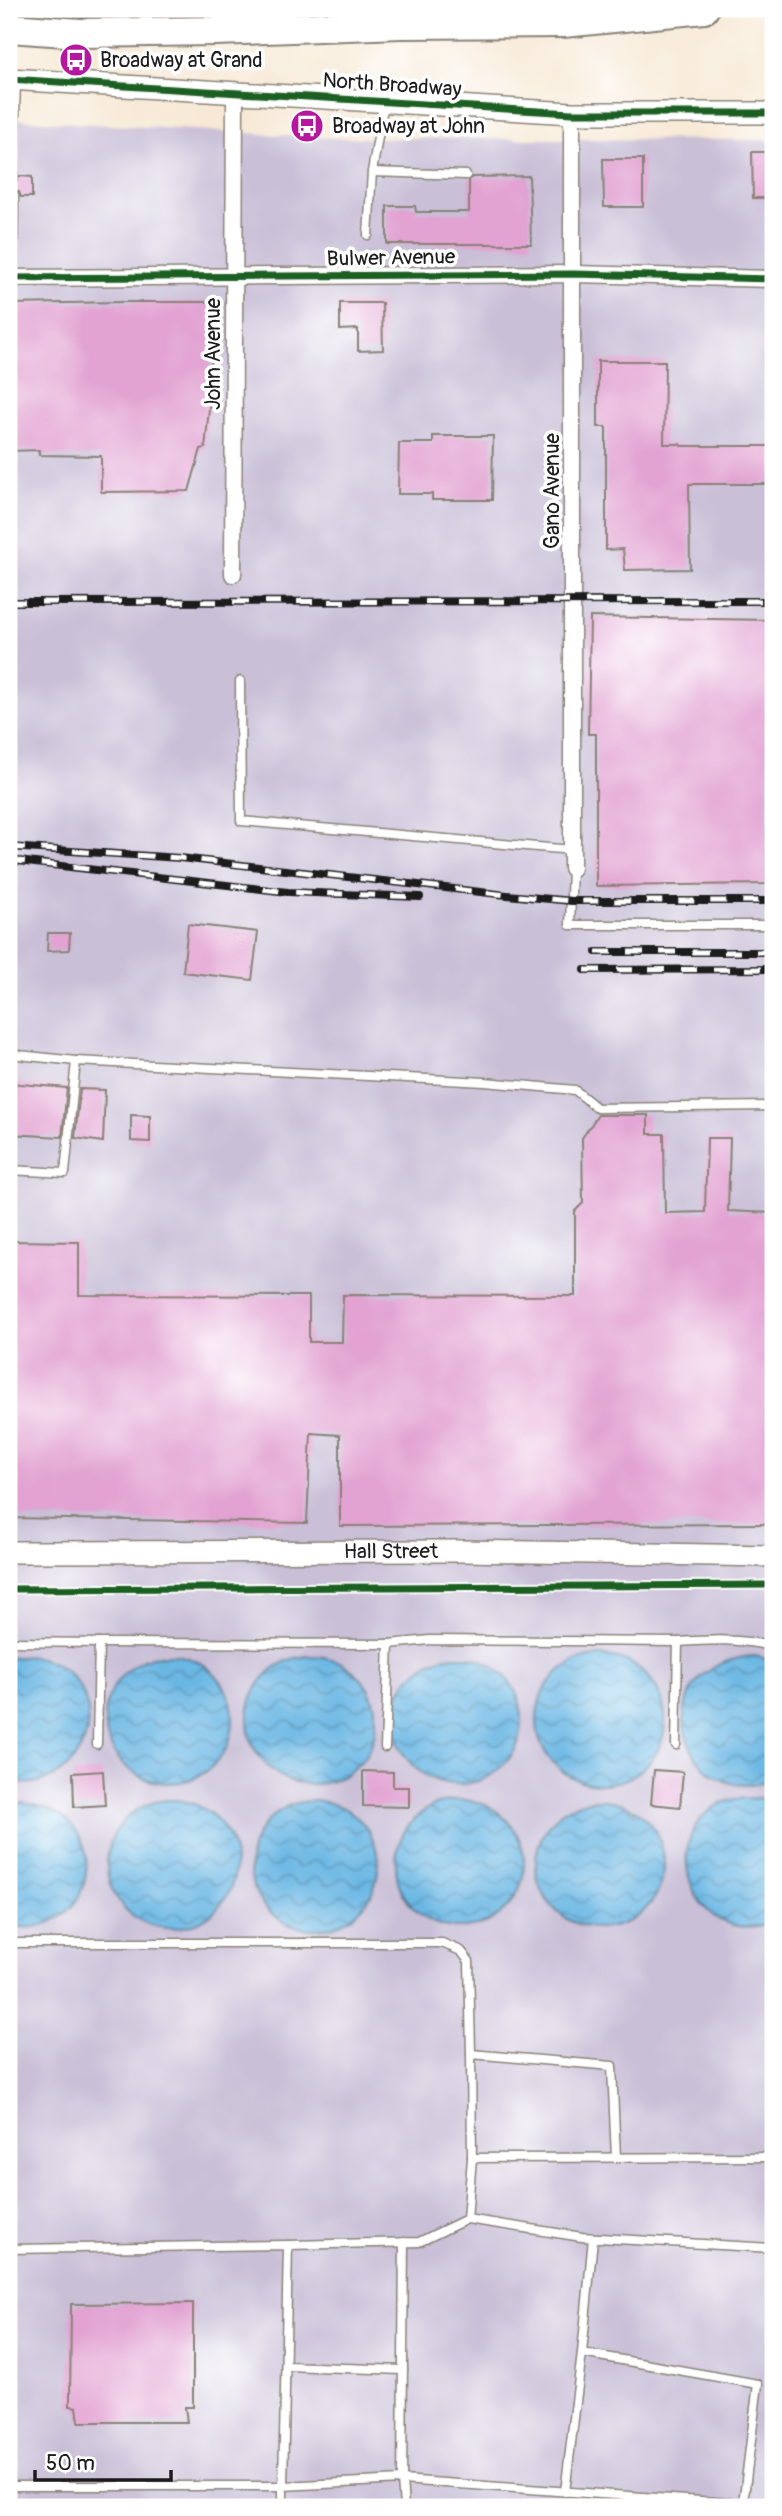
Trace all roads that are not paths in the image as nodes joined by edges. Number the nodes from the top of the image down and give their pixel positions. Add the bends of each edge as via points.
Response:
1 (704, 9) edge
2 (9, 28) edge
3 (12, 79) edge
4 (236, 93) junction
5 (384, 102) junction
6 (572, 113) junction
7 (773, 113) edge
8 (11, 147) edge
9 (372, 172) junction
10 (466, 175) dead end
11 (13, 176) dead end
12 (13, 196) dead end
13 (368, 235) dead end
14 (573, 274) junction
15 (235, 277) junction
16 (11, 278) edge
17 (773, 279) edge
18 (233, 574) dead end
19 (240, 681) dead end
20 (572, 850) junction
21 (572, 868) joint
22 (773, 925) edge
23 (9, 1054) edge
24 (76, 1061) junction
25 (773, 1106) edge
26 (9, 1170) edge
27 (12, 1551) edge
28 (773, 1556) edge
29 (9, 1642) edge
30 (678, 1642) junction
31 (99, 1643) junction
32 (389, 1644) junction
33 (773, 1647) edge
34 (97, 1744) dead end
35 (676, 1745) dead end
36 (385, 1747) dead end
37 (9, 1943) edge
38 (471, 2054) junction
39 (773, 2157) edge
40 (472, 2158) junction
41 (616, 2158) junction
42 (467, 2219) junction
43 (593, 2238) junction
44 (404, 2242) junction
45 (288, 2245) junction
46 (773, 2248) edge
47 (9, 2249) edge
48 (582, 2353) junction
49 (286, 2366) junction
50 (403, 2370) junction
51 (402, 2480) junction
52 (9, 2486) edge
53 (283, 2486) junction
54 (565, 2491) junction
55 (283, 2507) edge
56 (404, 2507) edge

1 - 2 highway via 563,23 80,33
3 - 4 main road, North Broadway
3 - 8 lane
4 - 5 main road, North Broadway
4 - 15 street, John Avenue
5 - 6 main road, North Broadway
5 - 9 lane
6 - 7 main road, North Broadway
6 - 14 street, Gano Avenue
8 - 11 lane
9 - 10 lane
9 - 13 lane
12 - 16 lane
14 - 15 street, Bulwer Avenue
14 - 17 street, Bulwer Avenue
14 - 20 street, Gano Avenue
15 - 16 street, Bulwer Avenue
15 - 18 street, John Avenue
19 - 20 lane via 241,821
20 - 21 street, Gano Avenue
21 - 22 lane via 570,925
23 - 24 lane
24 - 25 lane via 575,1090 597,1108
24 - 26 lane via 65,1172
27 - 28 main road, Hall Street
29 - 31 lane
30 - 32 lane via 430,1640
30 - 33 lane via 717,1640
30 - 35 lane
31 - 32 lane
31 - 34 lane
32 - 36 lane
37 - 38 lane via 442,1943 461,1951 469,1961
38 - 40 lane
38 - 41 lane via 612,2066
39 - 41 lane
40 - 41 lane
40 - 42 lane
42 - 43 lane
42 - 44 lane via 419,2242
43 - 46 lane
43 - 48 lane
44 - 45 lane
44 - 50 lane
45 - 47 lane
45 - 49 lane
48 - 54 lane
48 - 54 lane via 758,2384 743,2504
49 - 50 lane
49 - 53 lane
50 - 51 lane
51 - 53 lane
51 - 54 lane
51 - 56 lane
52 - 53 lane
53 - 55 lane

